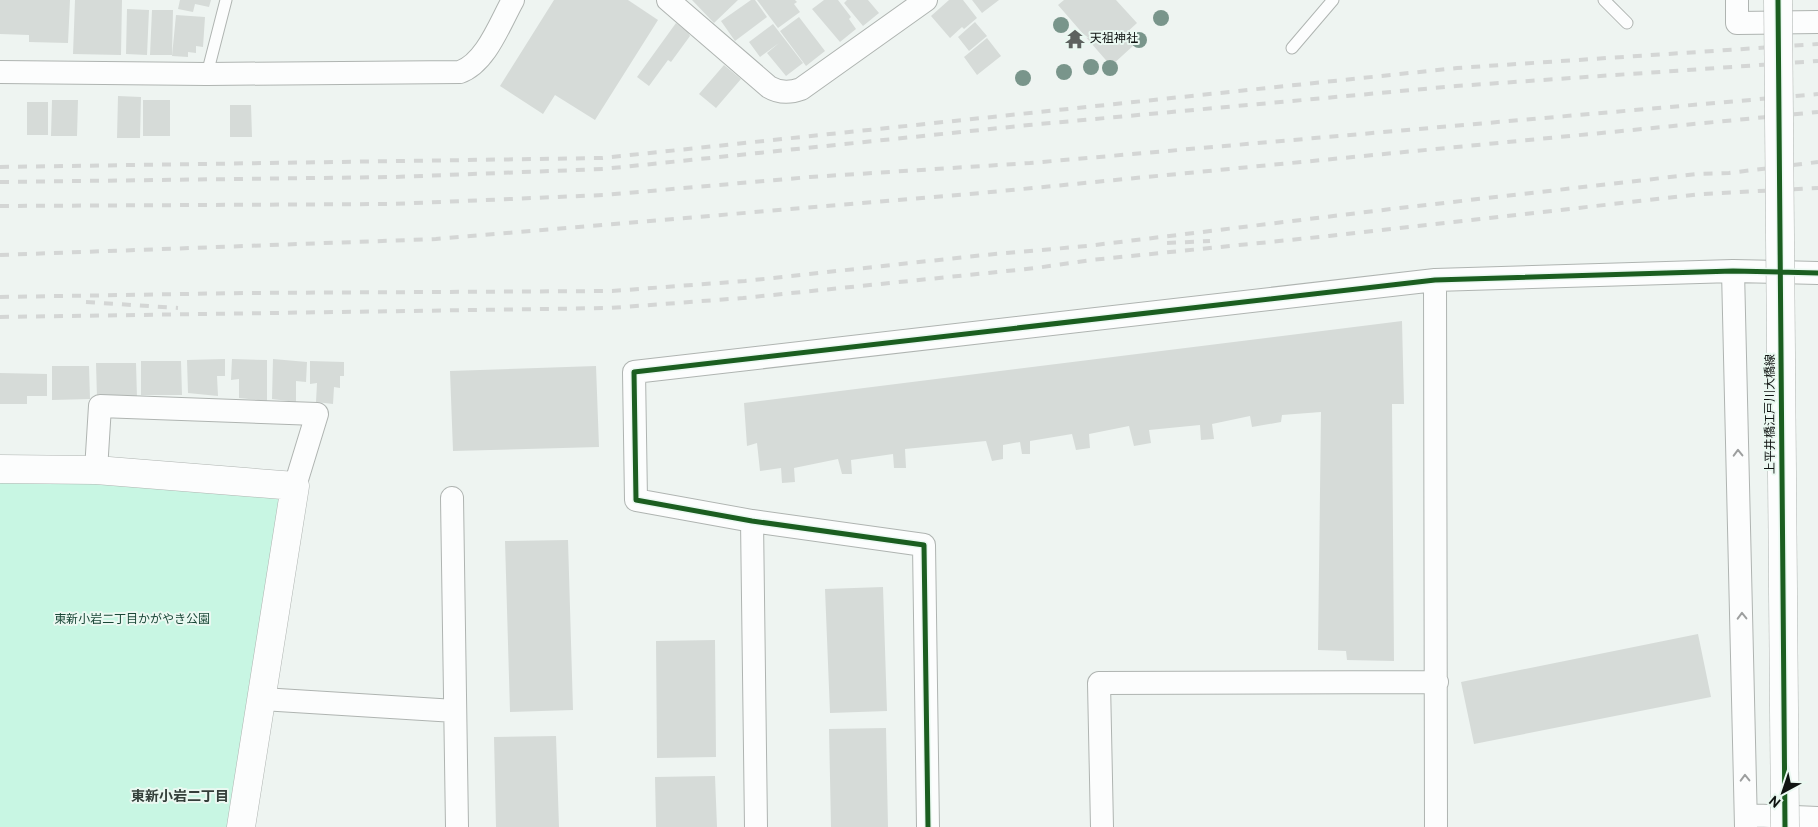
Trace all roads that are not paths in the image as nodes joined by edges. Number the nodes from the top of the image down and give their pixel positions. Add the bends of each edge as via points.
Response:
1 (226, 0) edge
2 (513, 0) edge
3 (668, 0) edge
4 (926, 0) edge
5 (1333, 0) edge
6 (1604, 0) edge
7 (1737, 0) edge
8 (1778, 0) edge
9 (1818, 22) edge
10 (1627, 24) dead end
11 (1292, 48) dead end
12 (0, 72) edge
13 (207, 74) junction
14 (1734, 271) junction
15 (1818, 273) edge
16 (1435, 280) junction
17 (0, 469) edge
18 (96, 470) junction
19 (295, 486) junction
20 (452, 498) dead end
21 (752, 521) junction
22 (1437, 682) junction
23 (262, 699) junction
24 (456, 711) junction
25 (1818, 818) edge
26 (1746, 821) edge
27 (241, 827) edge
28 (457, 827) edge
29 (756, 827) edge
30 (928, 827) edge
31 (1102, 827) edge
32 (1436, 827) edge
33 (1785, 827) edge

1 - 13 lane
2 - 13 street via 480,58 460,72
3 - 4 street via 769,87 789,92 801,89
5 - 11 lane
6 - 10 lane
7 - 9 street via 1737,23
8 - 33 street, 上平井橋江戸川大橋線, bridge
12 - 13 street
14 - 15 street
14 - 16 street
26 -> 14 street
16 - 21 street via 634,372 636,500
16 - 22 street
17 - 18 street
18 - 19 street
18 - 19 street via 100,406 317,414
19 - 23 street
20 - 24 street
21 - 29 street
21 - 30 street via 924,545
22 - 31 street via 1100,683
22 - 32 street
23 - 24 street
23 - 27 street
24 - 28 street
25 - 26 street

